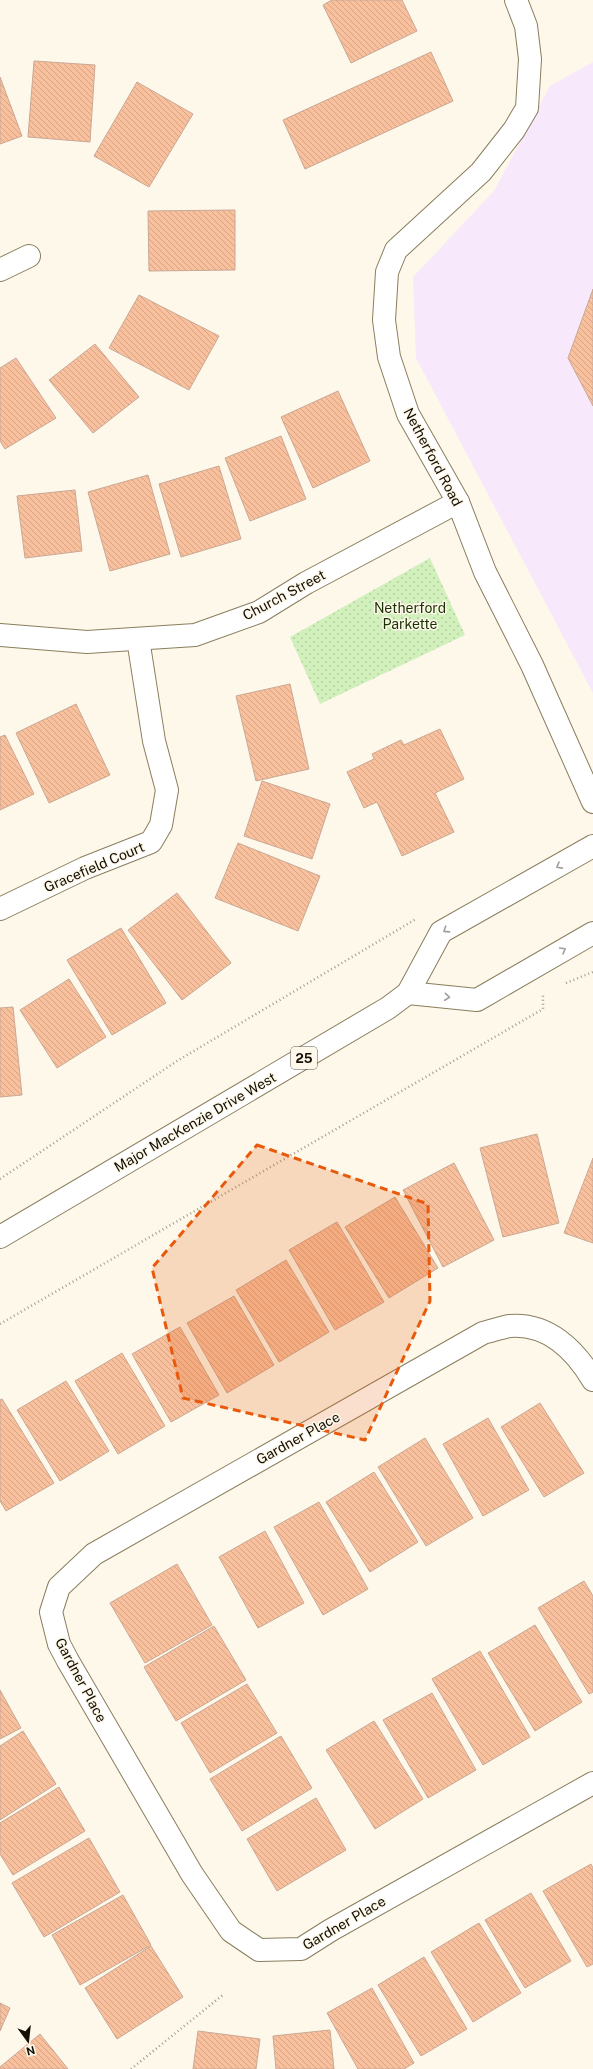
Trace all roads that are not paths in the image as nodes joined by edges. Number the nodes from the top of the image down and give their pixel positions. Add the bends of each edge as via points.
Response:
1 (516, 0) edge
2 (29, 256) dead end
3 (0, 270) edge
4 (458, 502) junction
5 (0, 636) edge
6 (138, 639) junction
7 (593, 802) edge
8 (593, 846) edge
9 (0, 909) edge
10 (593, 933) edge
11 (408, 993) junction
12 (0, 1236) edge
13 (593, 1380) edge
14 (593, 1783) edge

1 - 4 street, Netherford Road via 526,26 530,59 527,108 514,130 481,172 396,250 387,272 384,320 389,357 408,414
2 - 3 street
4 - 6 street, Church Street via 312,580 259,612 195,635
4 - 7 street, Netherford Road via 485,572 532,665
5 - 6 street, Church Street via 87,642
6 - 9 street, Gracefield Court via 154,741 167,790 161,825 151,842 86,868
8 -> 11 street, Major MacKenzie Drive West / 25 via 441,932
11 -> 10 street via 477,1000
11 - 12 street, Major MacKenzie Drive West / 25 via 388,1008
13 - 14 street, Gardner Place via 581,1361 539,1328 510,1326 483,1333 94,1554 59,1587 51,1612 59,1644 68,1661 192,1874 231,1931 259,1950 301,1949

